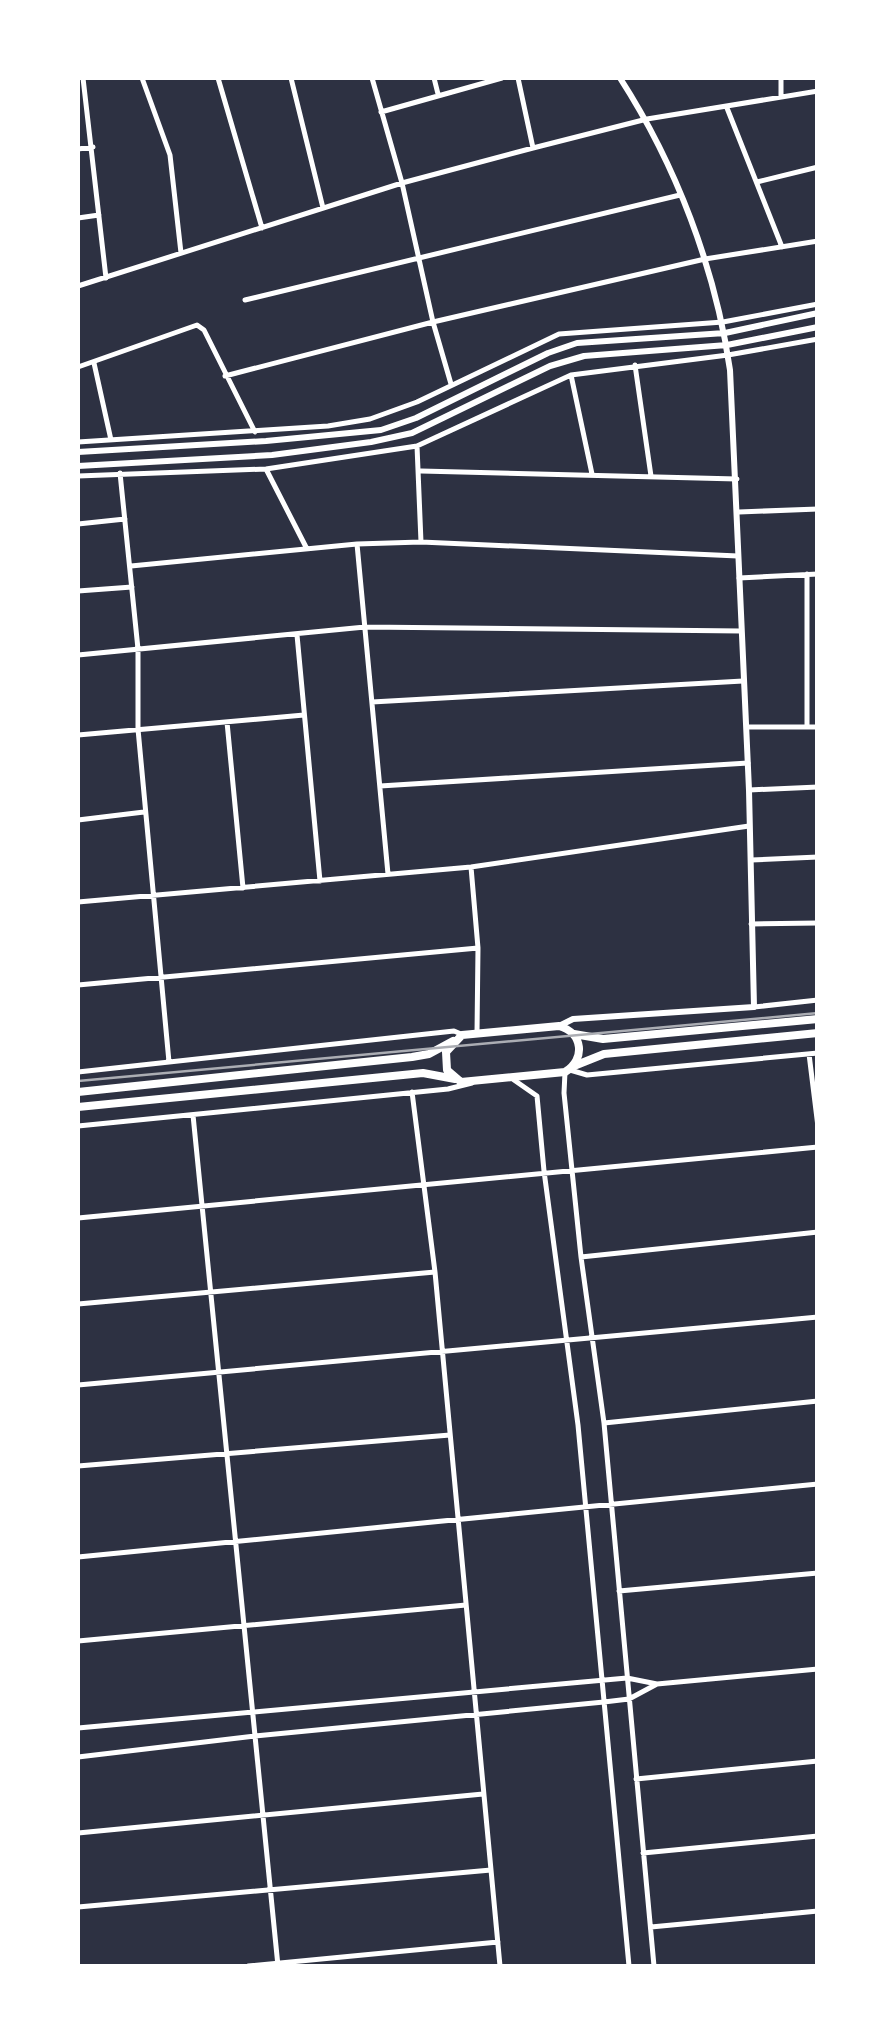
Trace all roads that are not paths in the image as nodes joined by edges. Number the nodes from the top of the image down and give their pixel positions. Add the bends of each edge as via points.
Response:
1 (83, 78) edge
2 (142, 78) edge
3 (218, 78) edge
4 (291, 78) edge
5 (372, 78) edge
6 (434, 78) edge
7 (502, 78) edge
8 (518, 78) edge
9 (620, 78) edge
10 (781, 78) edge
11 (818, 91) edge
12 (438, 96) junction
13 (782, 97) junction
14 (727, 108) junction
15 (381, 112) junction
16 (647, 119) junction
17 (93, 147) junction
18 (533, 148) junction
19 (78, 150) edge
20 (818, 167) edge
21 (757, 182) junction
22 (402, 183) junction
23 (681, 195) junction
24 (323, 208) junction
25 (100, 215) junction
26 (78, 218) edge
27 (262, 229) junction
28 (818, 241) edge
29 (782, 247) junction
30 (181, 253) junction
31 (418, 258) junction
32 (704, 260) junction
33 (106, 279) junction
34 (78, 286) edge
35 (246, 300) dead end
36 (818, 304) edge
37 (818, 313) edge
38 (434, 322) junction
39 (723, 322) junction
40 (818, 327) edge
41 (725, 333) junction
42 (818, 338) edge
43 (727, 345) junction
44 (728, 355) junction
45 (94, 363) junction
46 (635, 365) junction
47 (78, 367) edge
48 (570, 374) junction
49 (225, 376) junction
50 (451, 384) junction
51 (254, 432) junction
52 (111, 440) junction
53 (78, 442) edge
54 (418, 446) junction
55 (78, 452) edge
56 (78, 466) edge
57 (266, 470) junction
58 (421, 471) junction
59 (120, 473) junction
60 (592, 474) junction
61 (78, 476) edge
62 (651, 477) junction
63 (737, 479) junction
64 (818, 509) edge
65 (739, 512) junction
66 (125, 519) junction
67 (78, 524) edge
68 (421, 542) junction
69 (357, 544) junction
70 (307, 549) junction
71 (738, 556) junction
72 (130, 566) junction
73 (807, 574) junction
74 (818, 574) edge
75 (739, 578) junction
76 (132, 586) junction
77 (78, 591) edge
78 (365, 627) junction
79 (742, 631) junction
80 (297, 634) junction
81 (138, 649) junction
82 (78, 654) edge
83 (744, 681) junction
84 (372, 702) junction
85 (304, 714) junction
86 (227, 722) junction
87 (747, 727) junction
88 (807, 727) junction
89 (818, 727) edge
90 (138, 730) junction
91 (78, 735) edge
92 (748, 762) junction
93 (380, 786) junction
94 (818, 787) edge
95 (749, 790) junction
96 (145, 812) junction
97 (78, 820) edge
98 (749, 826) junction
99 (818, 857) edge
100 (749, 860) junction
101 (471, 867) junction
102 (388, 874) junction
103 (320, 881) junction
104 (243, 888) junction
105 (152, 894) junction
106 (78, 902) edge
107 (818, 923) edge
108 (752, 924) junction
109 (478, 948) junction
110 (159, 977) junction
111 (78, 986) edge
112 (818, 1000) edge
113 (754, 1006) junction
114 (818, 1020) edge
115 (559, 1026) junction
116 (477, 1033) junction
117 (573, 1034) junction
118 (818, 1034) edge
119 (462, 1035) junction
120 (453, 1042) junction
121 (808, 1054) junction
122 (818, 1054) edge
123 (169, 1062) junction
124 (570, 1070) junction
125 (78, 1072) edge
126 (455, 1079) junction
127 (514, 1080) junction
128 (474, 1082) junction
129 (78, 1092) edge
130 (412, 1092) junction
131 (78, 1107) edge
132 (194, 1115) junction
133 (78, 1126) edge
134 (818, 1127) edge
135 (818, 1147) edge
136 (571, 1168) junction
137 (544, 1171) junction
138 (423, 1186) junction
139 (202, 1207) junction
140 (78, 1218) edge
141 (818, 1232) edge
142 (581, 1257) junction
143 (435, 1272) junction
144 (211, 1292) junction
145 (78, 1304) edge
146 (818, 1317) edge
147 (592, 1338) junction
148 (566, 1342) junction
149 (442, 1353) junction
150 (219, 1373) junction
151 (78, 1385) edge
152 (818, 1401) edge
153 (604, 1423) junction
154 (450, 1435) junction
155 (227, 1454) junction
156 (78, 1466) edge
157 (818, 1484) edge
158 (611, 1504) junction
159 (586, 1506) junction
160 (458, 1519) junction
161 (236, 1540) junction
162 (78, 1557) edge
163 (818, 1573) edge
164 (619, 1591) junction
165 (466, 1604) junction
166 (244, 1624) junction
167 (78, 1641) edge
168 (818, 1668) edge
169 (627, 1678) junction
170 (602, 1680) junction
171 (657, 1684) junction
172 (474, 1692) junction
173 (629, 1699) junction
174 (604, 1702) junction
175 (253, 1713) junction
176 (476, 1714) junction
177 (78, 1728) edge
178 (255, 1736) junction
179 (78, 1757) edge
180 (818, 1761) edge
181 (636, 1778) junction
182 (484, 1794) junction
183 (263, 1815) junction
184 (78, 1833) edge
185 (818, 1836) edge
186 (644, 1852) junction
187 (491, 1870) junction
188 (270, 1890) junction
189 (78, 1907) edge
190 (818, 1912) edge
191 (650, 1927) junction
192 (498, 1942) junction
193 (278, 1965) edge
194 (248, 1966) edge
195 (500, 1966) edge
196 (629, 1966) edge
197 (654, 1966) edge

1 - 17 street
2 - 30 street via 170,155
3 - 27 street
4 - 24 street
5 - 15 street
6 - 12 street
7 - 12 street
8 - 18 street
9 - 16 street
10 - 13 street
11 - 13 street
12 - 15 street
13 - 14 street
14 - 16 street
14 - 21 street
15 - 22 street
16 - 18 street
16 - 23 street
17 - 19 street
17 - 25 street
18 - 22 street
20 - 21 street
21 - 29 street
22 - 24 street
22 - 31 street
23 - 31 street
23 - 32 street
24 - 27 street
25 - 26 street
25 - 33 street
27 - 30 street
28 - 29 street
29 - 32 street
30 - 33 street
31 - 35 street
31 - 38 street
32 - 38 street
32 - 39 street
33 - 34 street
36 - 39 street
37 - 41 street
38 - 49 street
38 - 50 street
39 - 41 street
39 - 50 street via 559,334
40 - 43 street
41 - 43 street
41 - 55 street via 577,343 381,430
42 - 44 street
43 - 44 street
43 - 56 street via 584,356 412,432 371,442
44 - 46 street
44 - 63 street
45 - 47 street
45 - 49 street via 197,325
45 - 52 street
46 - 48 street
46 - 62 street
48 - 54 street
48 - 60 street
49 - 51 street
50 - 51 street via 370,419
51 - 52 street
52 - 53 street
54 - 57 street
54 - 58 street
57 - 59 street
57 - 70 street
58 - 60 street
58 - 68 street
59 - 61 street
59 - 66 street
60 - 62 street
62 - 63 street
63 - 65 street
64 - 65 street
65 - 71 street
66 - 67 street
66 - 72 street
68 - 69 street
68 - 71 street
69 - 70 street
69 - 78 street
70 - 72 street
71 - 75 street
72 - 76 street
73 - 74 street
73 - 75 street
73 - 88 street
75 - 79 street
76 - 77 street
76 - 81 street
78 - 79 street
78 - 80 street
78 - 84 street
79 - 83 street
80 - 81 street
80 - 85 street
81 - 82 street
81 - 90 street
83 - 84 street
83 - 87 street
84 - 93 street
85 - 86 street
85 - 103 street
86 - 90 street
86 - 104 street
87 - 88 street
87 - 92 street
88 - 89 street
90 - 91 street
90 - 96 street
92 - 93 street
92 - 95 street
93 - 102 street
94 - 95 street
95 - 98 street
96 - 97 street
96 - 105 street
98 - 100 street
98 - 101 street
99 - 100 street
100 - 108 street
101 - 102 street
101 - 109 street
102 - 103 street
103 - 104 street
104 - 105 street
105 - 106 street
105 - 110 street
107 - 108 street
108 - 113 street
109 - 110 street
109 - 116 street
110 - 111 street
110 - 123 street
112 - 113 street
113 - 115 street via 573,1019
114 - 117 highway via 604,1039
115 - 116 highway
115 - 117 highway
116 - 119 highway
117 - 124 highway via 580,1050
118 - 124 highway via 604,1054
119 - 120 highway
119 - 123 street via 454,1030
120 - 126 highway via 445,1060
120 - 129 highway via 412,1057
121 - 122 street
121 - 124 street via 587,1075
121 - 134 street
123 - 125 street
124 - 127 highway
124 - 136 street via 564,1093
126 - 128 highway
126 - 131 highway via 423,1073
127 - 128 highway
127 - 137 street via 537,1096
128 - 130 street
130 - 132 street
130 - 138 street
132 - 133 street
132 - 139 street
135 - 136 street
136 - 137 street
136 - 142 street
137 - 138 street
137 - 148 street
138 - 139 street
138 - 143 street
139 - 140 street
139 - 144 street
141 - 142 street
142 - 147 street
143 - 144 street
143 - 149 street
144 - 145 street
144 - 150 street
146 - 147 street
147 - 148 street
147 - 153 street
148 - 149 street
148 - 159 street
149 - 150 street
149 - 154 street
150 - 151 street
150 - 155 street
152 - 153 street
153 - 158 street
154 - 155 street
154 - 160 street
155 - 156 street
155 - 161 street
157 - 158 street
158 - 159 street
158 - 164 street
159 - 160 street
159 - 170 street
160 - 161 street
160 - 165 street
161 - 162 street
161 - 166 street
163 - 164 street
164 - 169 street
165 - 166 street
165 - 172 street
166 - 167 street
166 - 175 street
168 - 171 street
169 - 170 street
169 - 171 street
169 - 173 street
170 - 172 street
170 - 174 street
171 - 173 street
172 - 175 street
172 - 176 street
173 - 174 street
173 - 181 street
174 - 176 street
174 - 196 street
175 - 177 street
175 - 178 street
176 - 178 street
176 - 182 street
178 - 179 street
178 - 183 street
180 - 181 street
181 - 186 street
182 - 183 street
182 - 187 street
183 - 184 street
183 - 188 street
185 - 186 street
186 - 191 street
187 - 188 street
187 - 192 street
188 - 189 street
188 - 193 street
190 - 191 street
191 - 197 street
192 - 193 street
192 - 195 street
193 - 194 street

